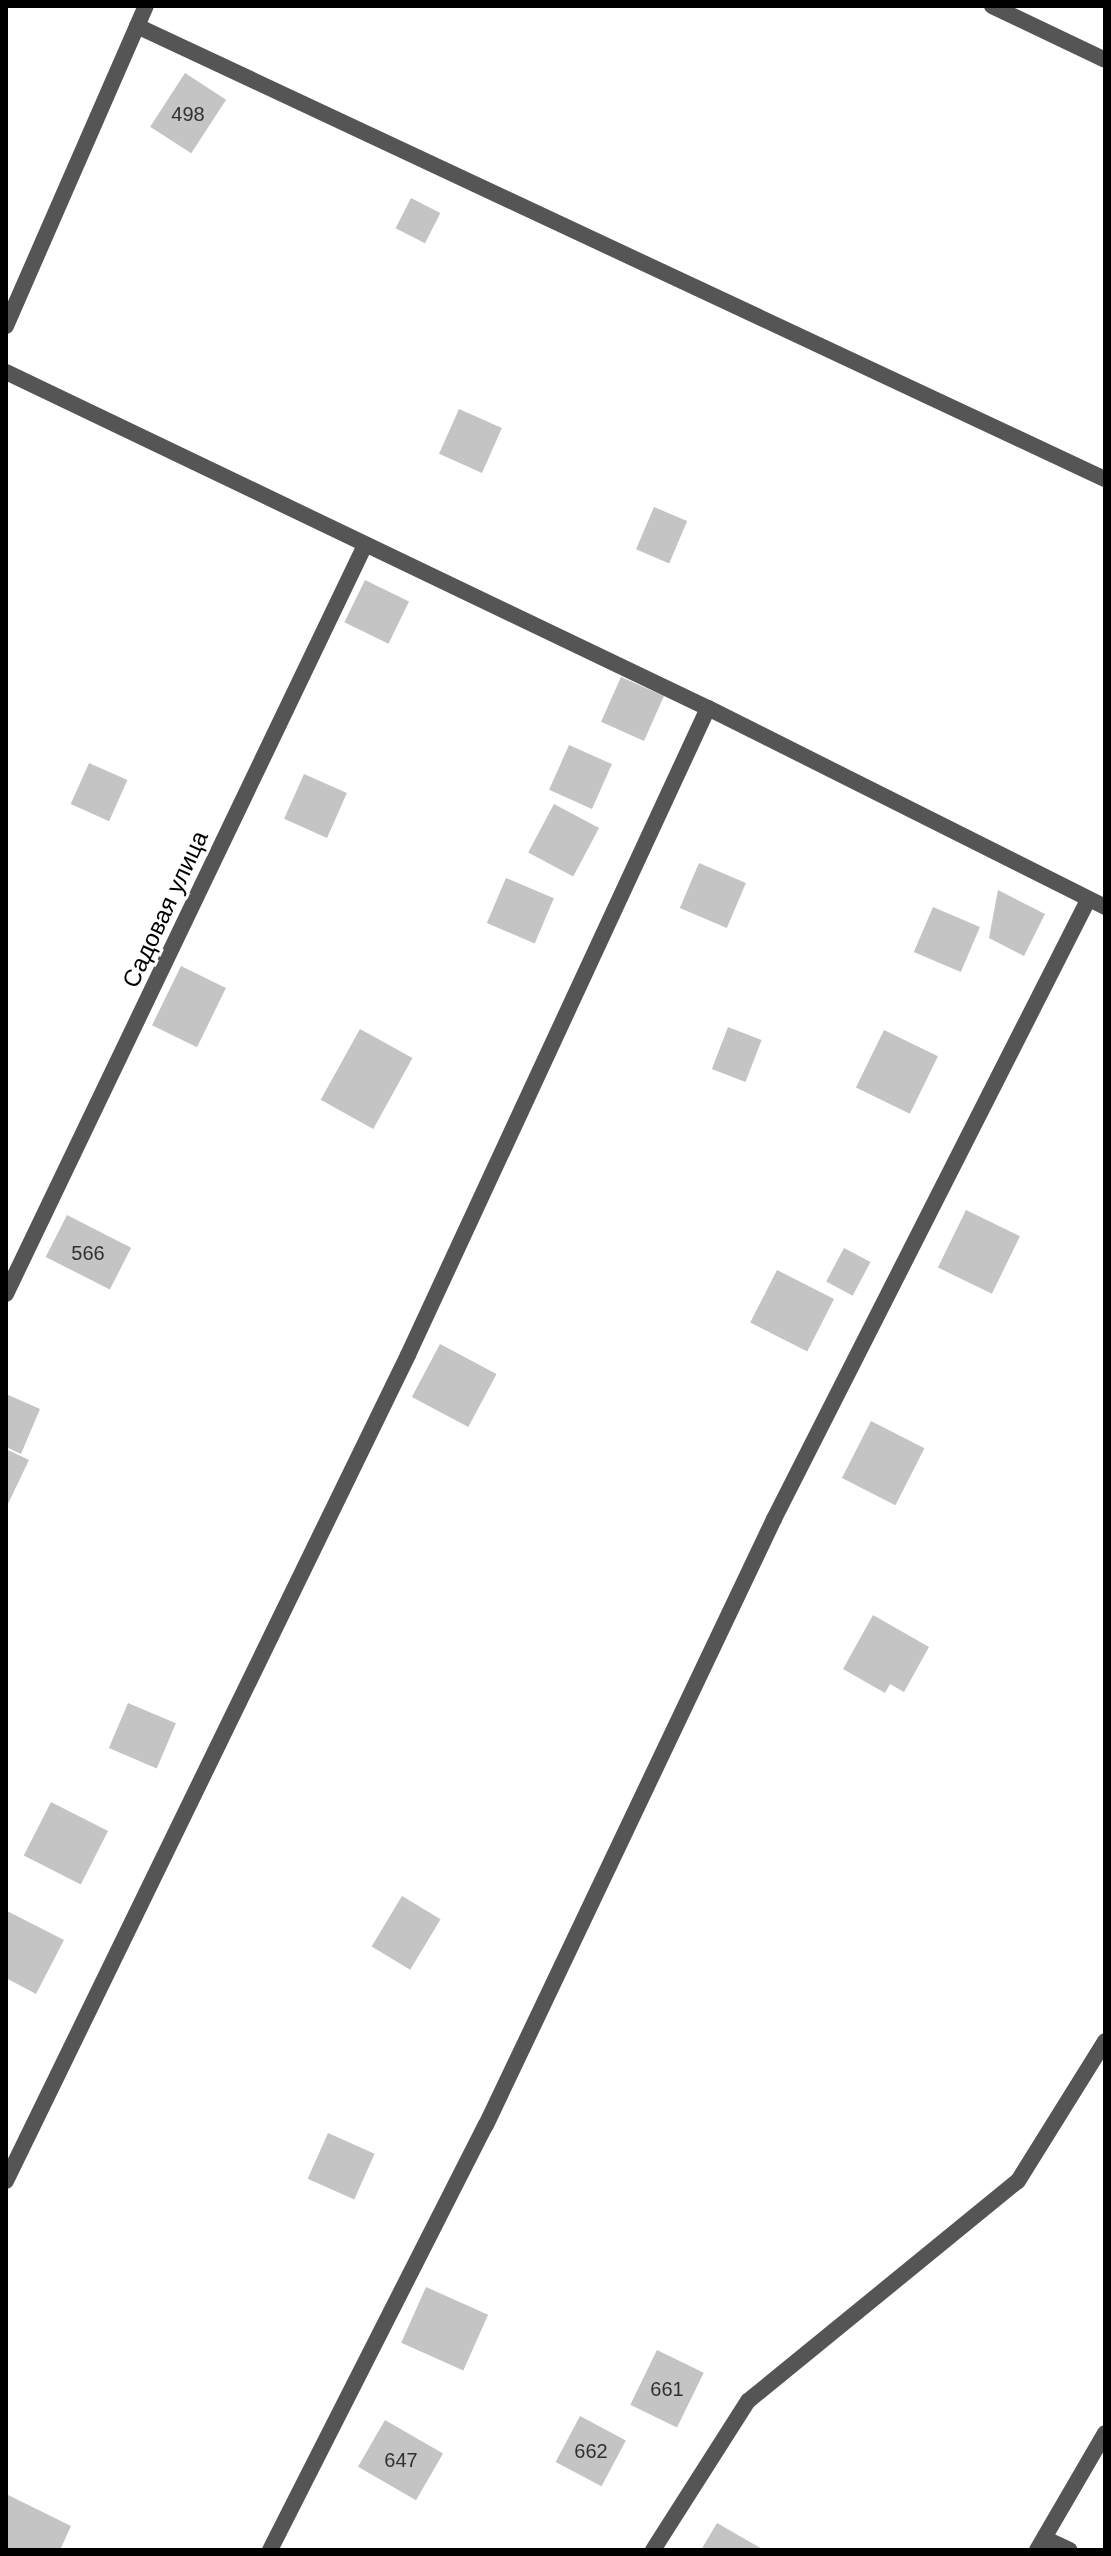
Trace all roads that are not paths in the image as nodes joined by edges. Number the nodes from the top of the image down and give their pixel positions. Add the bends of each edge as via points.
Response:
1 (146, 6) edge
2 (992, 6) edge
3 (137, 26) junction
4 (1105, 60) edge
5 (6, 326) edge
6 (6, 372) edge
7 (1105, 479) edge
8 (365, 545) junction
9 (708, 708) junction
10 (1088, 900) junction
11 (1105, 907) edge
12 (6, 1294) edge
13 (1105, 2041) edge
14 (6, 2181) edge
15 (1105, 2433) edge
16 (1041, 2544) edge
17 (270, 2550) edge
18 (653, 2550) edge
19 (1070, 2550) edge

1 - 3 street
2 - 4 street
3 - 5 street
3 - 7 street
6 - 8 street
8 - 9 street
8 - 12 street, Садовая улица
9 - 10 street
9 - 14 street via 408,1355
10 - 11 street
10 - 17 street via 774,1519 486,2125
13 - 18 street via 1018,2181 748,2401
15 - 16 street
16 - 19 street

